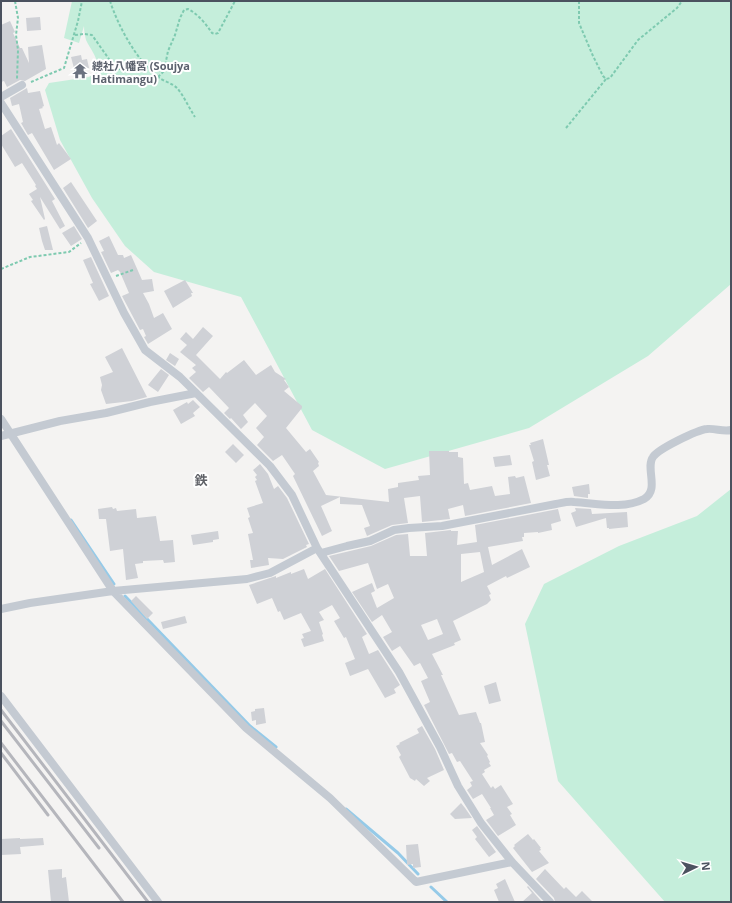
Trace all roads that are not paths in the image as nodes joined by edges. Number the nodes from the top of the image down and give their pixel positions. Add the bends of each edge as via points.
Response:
1 (20, 87) road end
2 (1, 97) edge
3 (1, 104) edge
4 (196, 393) junction
5 (1, 419) edge
6 (731, 430) edge
7 (11, 434) junction
8 (1, 436) edge
9 (319, 550) junction
10 (113, 591) junction
11 (1, 609) edge
12 (1, 696) edge
13 (512, 862) junction
14 (158, 902) edge
15 (550, 902) edge

1 - 2 street
3 - 4 street via 88,238 124,314 145,350
4 - 7 street via 60,421
4 - 9 street via 280,478
5 - 7 street
6 - 9 street via 706,429 669,445 652,457 652,487 649,495 629,504 572,501 442,526 394,530 370,541
7 - 8 street
7 - 10 street
9 - 10 street via 270,573 247,579
9 - 13 street via 400,672 458,786 481,823
10 - 11 street
10 - 13 street via 246,728 330,798 416,882
12 - 14 street
13 - 15 street

